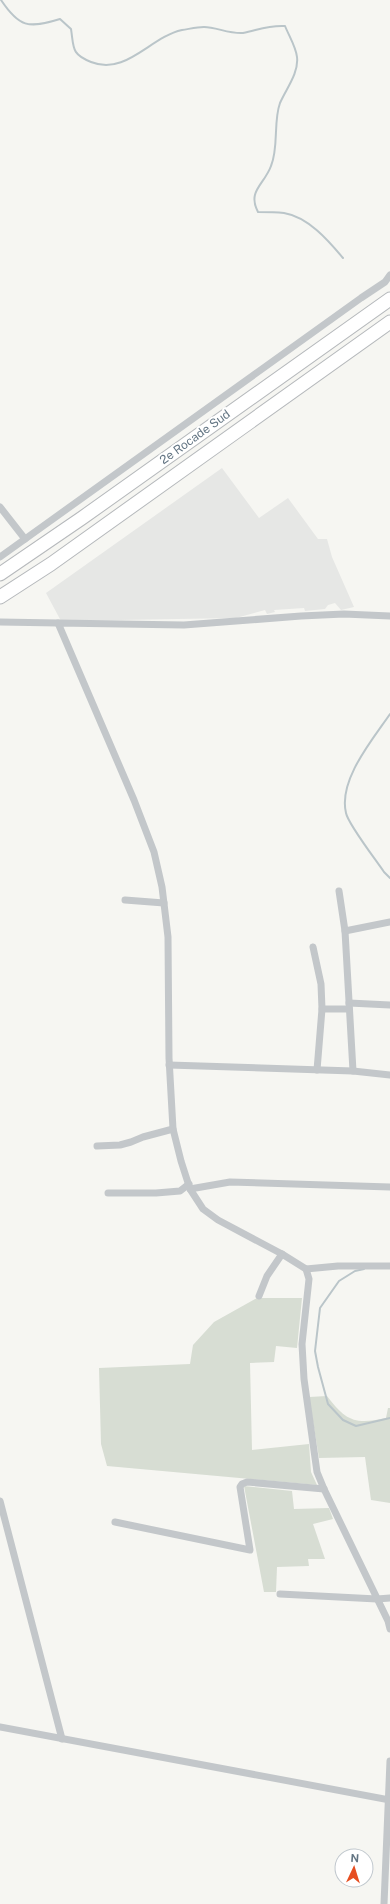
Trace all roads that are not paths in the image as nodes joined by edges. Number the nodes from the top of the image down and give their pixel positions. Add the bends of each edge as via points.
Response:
1 (390, 275) edge
2 (390, 298) edge
3 (390, 322) edge
4 (0, 507) edge
5 (25, 539) junction
6 (0, 557) edge
7 (0, 574) edge
8 (0, 597) edge
9 (390, 616) edge
10 (0, 622) edge
11 (58, 623) junction
12 (339, 891) dead end
13 (125, 900) dead end
14 (164, 903) junction
15 (390, 922) edge
16 (345, 931) junction
17 (313, 947) dead end
18 (390, 1005) edge
19 (349, 1006) junction
20 (322, 1009) junction
21 (169, 1065) junction
22 (317, 1070) junction
23 (353, 1072) junction
24 (390, 1075) edge
25 (174, 1129) junction
26 (97, 1146) dead end
27 (189, 1187) junction
28 (390, 1187) edge
29 (108, 1193) dead end
30 (282, 1254) junction
31 (390, 1266) edge
32 (306, 1270) junction
33 (259, 1296) dead end
34 (324, 1489) junction
35 (0, 1501) edge
36 (115, 1522) dead end
37 (280, 1594) dead end
38 (390, 1598) edge
39 (377, 1599) junction
40 (390, 1629) edge
41 (0, 1727) edge
42 (62, 1739) junction
43 (390, 1761) edge
44 (389, 1800) edge
45 (384, 1904) edge

1 - 5 street via 385,282
2 - 7 highway, 2e Rocade Sud
3 - 8 highway, 2e Rocade Sud via 51,564
4 - 5 street
5 - 6 street
9 - 11 street via 344,614 184,625
10 - 11 street
11 - 14 street via 154,852
12 - 16 street
13 - 14 street
14 - 21 street via 168,937
15 - 16 street
16 - 19 street
17 - 20 street via 321,984
18 - 19 street
19 - 20 street
19 - 23 street
20 - 22 street
21 - 22 street
21 - 25 street
22 - 23 street
23 - 24 street
25 - 26 street via 125,1144
25 - 27 street
27 - 28 street via 230,1182
27 - 29 street via 180,1191 156,1193
27 - 30 street via 203,1209 218,1220
30 - 32 street
30 - 33 street
31 - 32 street via 365,1265
32 - 34 street via 309,1279 302,1344 304,1379 317,1472
34 - 36 street via 247,1482 242,1484 240,1488 250,1550
34 - 39 street
35 - 42 street
37 - 39 street
38 - 39 street
39 - 40 street
41 - 42 street
42 - 44 street
43 - 44 street
44 - 45 street

